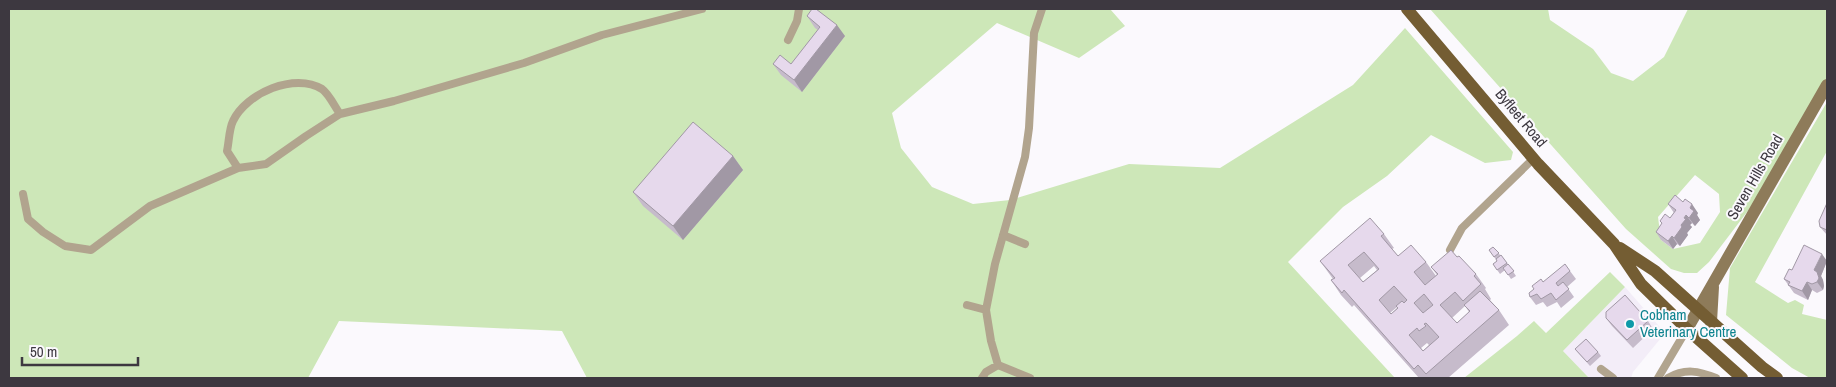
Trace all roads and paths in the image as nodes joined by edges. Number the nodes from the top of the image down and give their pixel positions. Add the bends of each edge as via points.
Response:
1 (702, 9) edge
2 (799, 9) edge
3 (1042, 9) edge
4 (1407, 9) edge
5 (788, 40) dead end
6 (1827, 85) edge
7 (340, 114) junction
8 (1533, 159) junction
9 (238, 168) junction
10 (23, 194) dead end
11 (1003, 235) junction
12 (1025, 244) dead end
13 (1614, 244) junction
14 (1450, 250) edge
15 (1713, 285) junction
16 (967, 305) dead end
17 (986, 310) junction
18 (1698, 310) junction
19 (1711, 322) junction
20 (1687, 329) junction
21 (998, 365) junction
22 (1601, 369) dead end
23 (982, 378) edge
24 (1030, 378) edge
25 (1613, 378) edge
26 (1658, 378) edge
27 (1668, 378) edge
28 (1716, 378) edge
29 (1742, 378) edge
30 (1777, 378) edge

1 - 7 lane via 602,35 524,63
2 - 5 lane
3 - 11 lane via 1034,33 1029,128 1024,157
4 - 8 main road, Byfleet Road
6 - 15 main road, Seven Hills Road
7 - 9 lane via 266,164
7 - 9 lane via 323,90 303,82 278,85 248,102 233,121 227,151
8 - 13 main road, Byfleet Road
8 - 14 lane via 1462,228
9 - 10 lane via 150,206 91,250 65,246 43,232 28,219
11 - 12 lane
11 - 17 lane
13 - 18 main road, Byfleet Road via 1654,271
13 - 20 main road, Byfleet Road via 1641,284
15 - 18 main road, Seven Hills Road
15 - 19 main road, Seven Hills Road
16 - 17 lane
17 - 21 lane
18 - 19 main road, Byfleet Road
18 - 20 main road, Seven Hills Road
19 - 30 main road, Byfleet Road
20 - 26 lane
20 - 29 main road, Byfleet Road
21 - 23 lane
21 - 24 lane
22 - 25 lane
27 - 28 lane via 1676,373 1694,371

